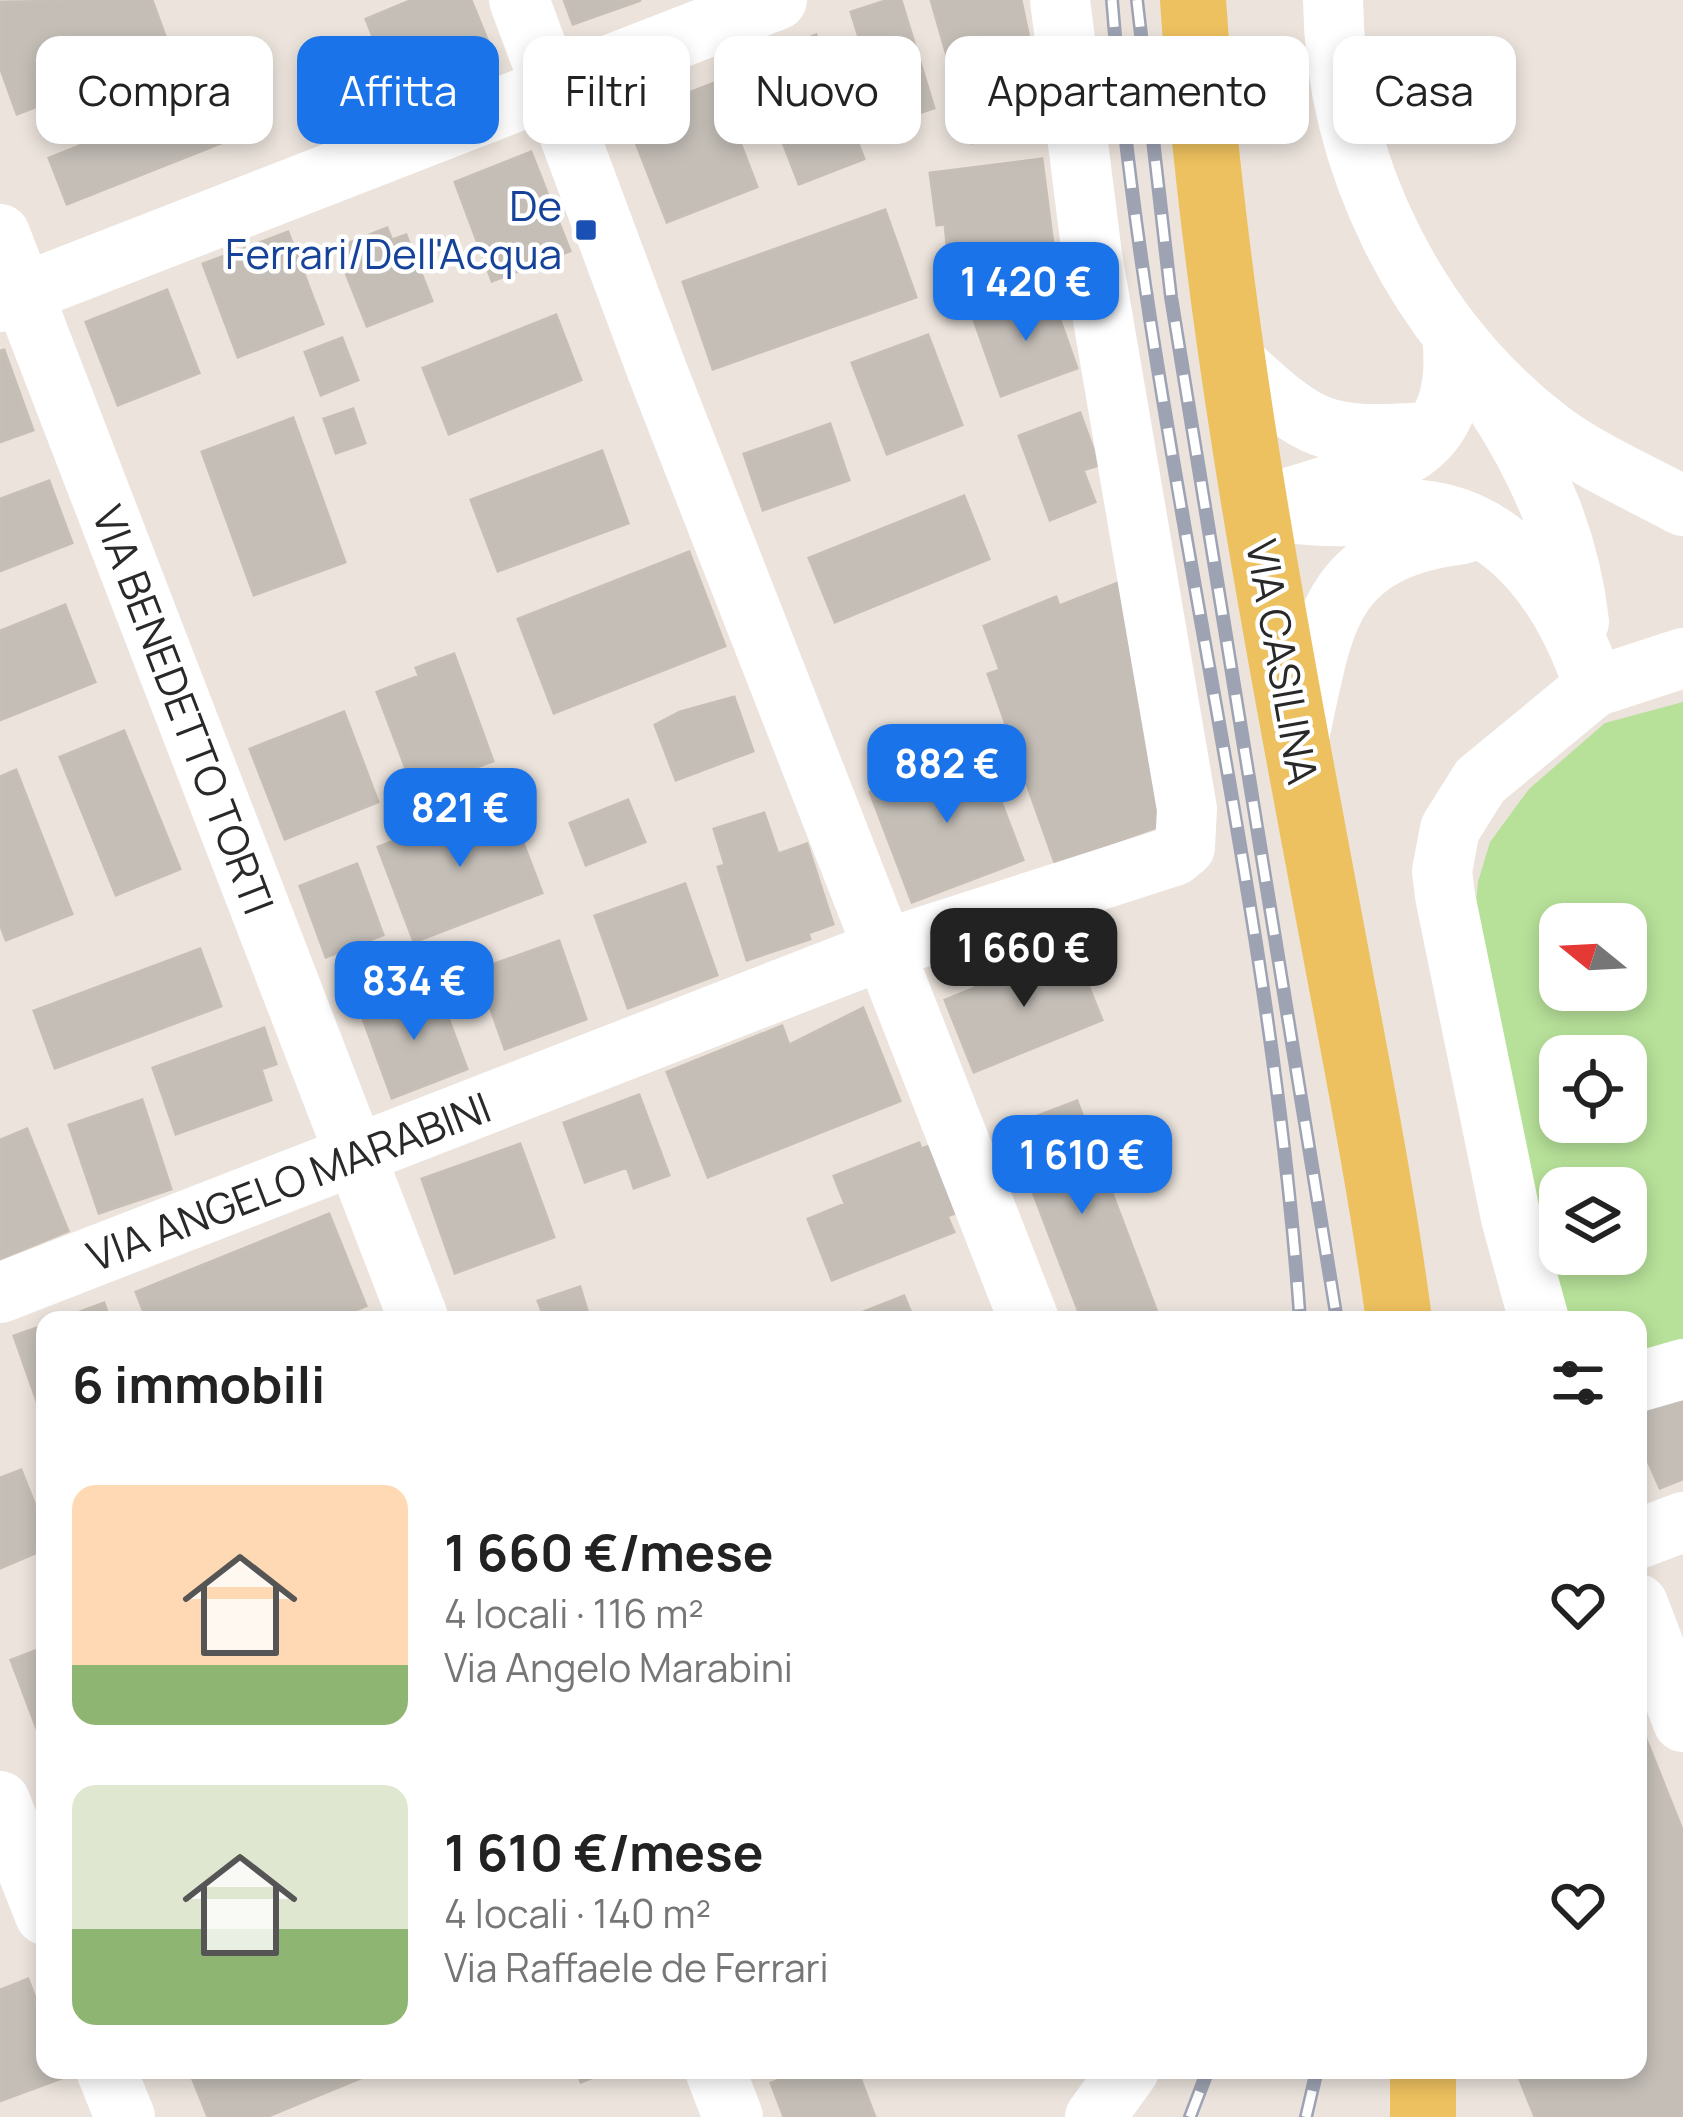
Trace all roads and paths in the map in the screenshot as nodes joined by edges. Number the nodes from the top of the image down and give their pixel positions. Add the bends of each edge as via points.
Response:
1 (519, 0) edge
2 (777, 0) edge
3 (1060, 0) edge
4 (1193, 0) edge
5 (1333, 0) edge
6 (532, 36) edge
7 (683, 36) edge
8 (523, 98) edge
9 (573, 144) edge
10 (0, 234) edge
11 (11, 297) edge
12 (1452, 335) junction
13 (1235, 362) junction
14 (1433, 432) junction
15 (1683, 506) edge
16 (1254, 509) junction
17 (1486, 532) junction
18 (1683, 658) edge
19 (1588, 668) junction
20 (1297, 746) junction
21 (885, 949) junction
22 (355, 1159) junction
23 (0, 1293) edge
24 (415, 1311) edge
25 (1026, 1311) edge
26 (1398, 1311) edge
27 (1537, 1311) edge
28 (1683, 1369) edge
29 (1647, 1379) edge
30 (1683, 1522) edge
31 (1647, 1536) edge
32 (1647, 1628) edge
33 (1683, 1722) edge
34 (0, 1801) edge
35 (36, 1892) edge
36 (110, 2079) edge
37 (718, 2079) edge
38 (1122, 2079) edge
39 (1423, 2079) edge
40 (125, 2117) edge
41 (733, 2117) edge
42 (1095, 2117) edge
43 (1423, 2117) edge

1 - 6 street
2 - 7 street
3 - 21 street, VIA ANGELO MARABINI via 1092,255 1187,808 1185,847
4 - 13 main road, VIA CASILINA
5 - 12 street via 1340,82 1366,180
8 - 11 street
9 - 21 street
10 - 11 street, VIA BENEDETTO TORTI
11 - 22 street, VIA BENEDETTO TORTI
12 - 14 street via 1455,388
12 - 15 street via 1548,430
12 - 19 street via 1549,500
13 - 14 street via 1294,416 1323,431
13 - 16 main road, VIA CASILINA
14 - 16 street via 1373,471
16 - 17 street via 1346,517 1428,511
16 - 20 main road, VIA CASILINA
17 - 19 street via 1538,576
17 - 20 street via 1408,545 1349,582 1319,648
18 - 19 street
19 - 27 street via 1472,790 1450,829 1442,871
20 - 26 main road, VIA CASILINA
21 - 22 street, VIA ANGELO MARABINI
21 - 25 street
22 - 23 street, VIA ANGELO MARABINI
22 - 24 street, VIA BENEDETTO TORTI
28 - 29 street
30 - 31 street
32 - 33 street
34 - 35 street
36 - 40 street
37 - 41 street
38 - 42 street
39 - 43 main road

